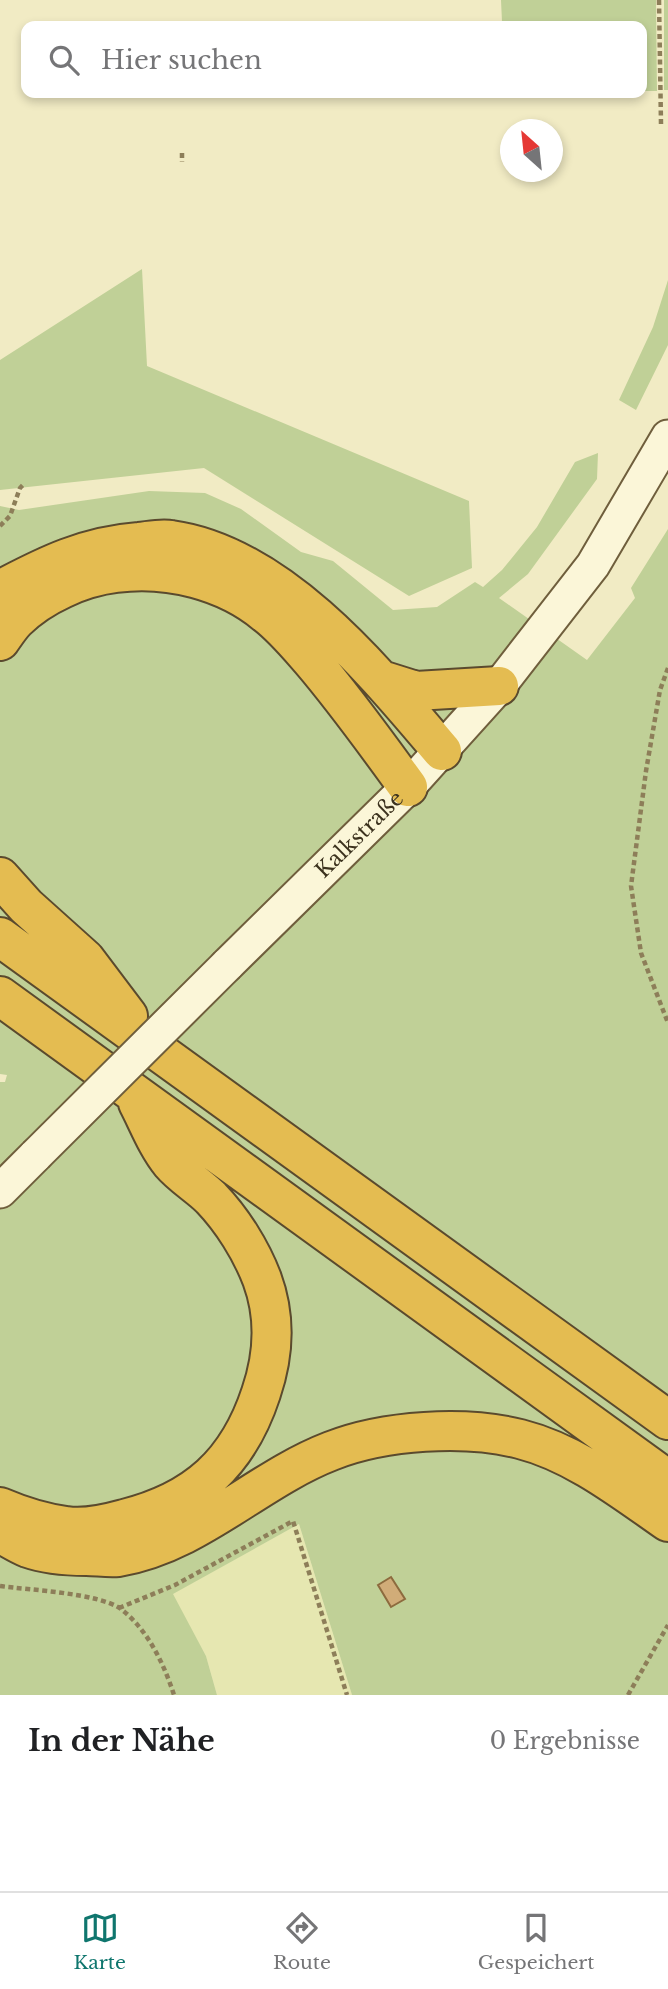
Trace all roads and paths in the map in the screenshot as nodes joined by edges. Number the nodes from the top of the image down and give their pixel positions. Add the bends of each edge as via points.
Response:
1 (659, 0) edge
2 (661, 124) dead end
3 (182, 153) dead end
4 (182, 162) dead end
5 (668, 437) edge
6 (25, 483) dead end
7 (0, 526) edge
8 (0, 590) edge
9 (0, 641) edge
10 (668, 667) edge
11 (381, 681) junction
12 (499, 686) junction
13 (442, 751) junction
14 (408, 787) junction
15 (0, 877) edge
16 (0, 937) edge
17 (0, 996) edge
18 (668, 1023) edge
19 (150, 1045) junction
20 (131, 1091) junction
21 (0, 1191) edge
22 (668, 1420) edge
23 (664, 1498) edge
24 (0, 1507) edge
25 (0, 1533) edge
26 (0, 1586) edge
27 (119, 1608) junction
28 (668, 1625) edge
29 (174, 1695) edge
30 (347, 1695) edge
31 (628, 1695) edge

1 - 2 path
3 - 4 path
5 - 12 main road, Kalkstraße via 593,565
6 - 7 path via 10,516
8 - 11 highway via 70,555 100,546 169,539 211,549 279,585
9 - 14 highway via 35,605 97,575 127,571 195,578 234,593 266,613 351,706
10 - 18 path via 646,771 631,886 641,953
11 - 12 highway via 416,691
11 - 13 highway
12 - 13 main road, Kalkstraße
13 - 14 main road, Kalkstraße
14 - 21 main road, Kalkstraße, bridge
15 - 19 highway via 85,959
16 - 19 highway
17 - 20 highway
19 - 22 highway
20 - 23 highway
20 - 24 highway via 171,1163 213,1199 248,1248 270,1308 273,1338 268,1371 237,1448 181,1498 150,1513 102,1525 68,1527
23 - 25 highway via 519,1439 468,1432 414,1432 332,1450 166,1544 116,1557 70,1556 29,1548
26 - 27 path via 93,1598
27 - 29 path via 140,1628 165,1666
27 - 30 path via 175,1585 293,1521
28 - 31 path

